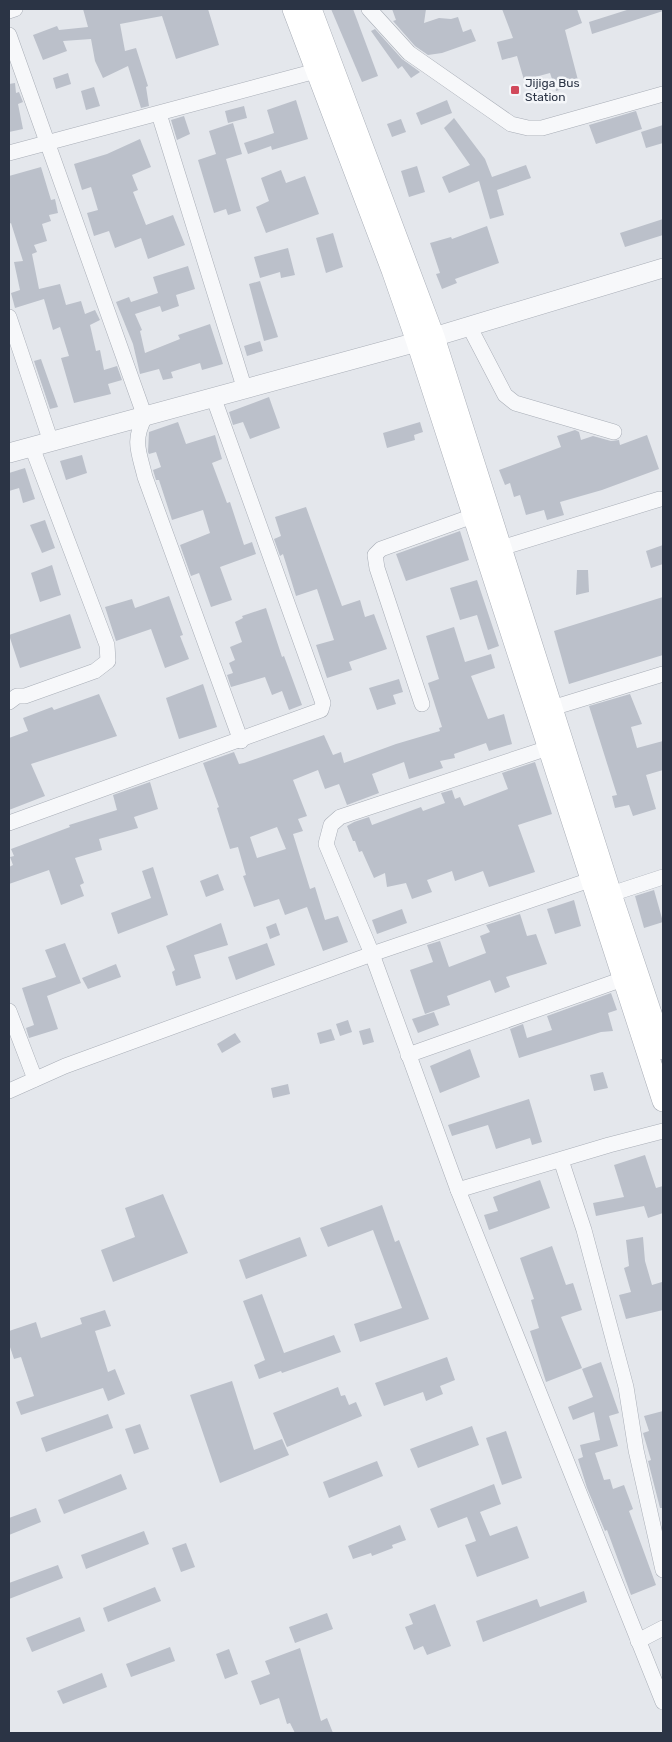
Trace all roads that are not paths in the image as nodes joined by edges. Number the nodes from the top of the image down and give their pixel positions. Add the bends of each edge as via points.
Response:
1 (15, 9) edge
2 (293, 9) edge
3 (311, 9) edge
4 (369, 9) edge
5 (9, 11) edge
6 (9, 35) edge
7 (316, 71) junction
8 (663, 94) edge
9 (159, 114) junction
10 (46, 143) junction
11 (9, 153) edge
12 (663, 268) edge
13 (9, 317) edge
14 (469, 326) junction
15 (425, 339) junction
16 (245, 390) junction
17 (214, 399) junction
18 (145, 417) junction
19 (614, 432) dead end
20 (51, 442) junction
21 (32, 447) junction
22 (9, 453) edge
23 (660, 499) dead end
24 (473, 516) junction
25 (501, 548) junction
26 (663, 674) edge
27 (12, 696) edge
28 (422, 704) dead end
29 (552, 708) junction
30 (241, 741) junction
31 (548, 748) junction
32 (9, 823) edge
33 (663, 876) edge
34 (590, 880) junction
35 (611, 894) junction
36 (372, 954) junction
37 (623, 979) junction
38 (9, 1011) edge
39 (663, 1049) edge
40 (408, 1055) junction
41 (36, 1079) junction
42 (9, 1091) edge
43 (663, 1101) edge
44 (663, 1131) edge
45 (561, 1160) junction
46 (458, 1190) junction
47 (663, 1570) edge
48 (663, 1628) edge
49 (638, 1641) junction
50 (663, 1702) edge

1 - 5 street
2 - 7 main road
3 - 15 main road
4 - 8 street via 409,53 511,124 542,128
6 - 10 street
7 - 9 street
7 - 15 main road via 392,270
9 - 10 street
9 - 16 street
10 - 11 street
10 - 18 street
12 - 14 street
13 - 20 street
14 - 15 street
14 - 19 street via 505,394 515,404
15 - 16 street
15 - 24 main road
15 - 25 main road
16 - 17 street
17 - 18 street
17 - 30 street via 323,703 322,710 312,716
18 - 20 street
18 - 30 street via 137,431 137,446 145,477
20 - 21 street
21 - 22 street
21 - 27 street via 107,645 108,661 95,670 24,696
23 - 25 street
24 - 28 street via 381,549 375,555
24 - 31 main road
25 - 29 main road
26 - 29 street
29 - 35 main road
30 - 32 street
31 - 34 main road
31 - 36 street via 359,810 331,824 326,844
33 - 35 street
34 - 36 street
34 - 37 main road
35 - 39 main road
36 - 40 street
36 - 41 street
37 - 40 street
37 - 43 main road
38 - 41 street
40 - 46 street
41 - 42 street
44 - 45 street
45 - 46 street
45 - 47 street via 584,1230 626,1387 636,1450
46 - 49 street
48 - 49 street
49 - 50 street

